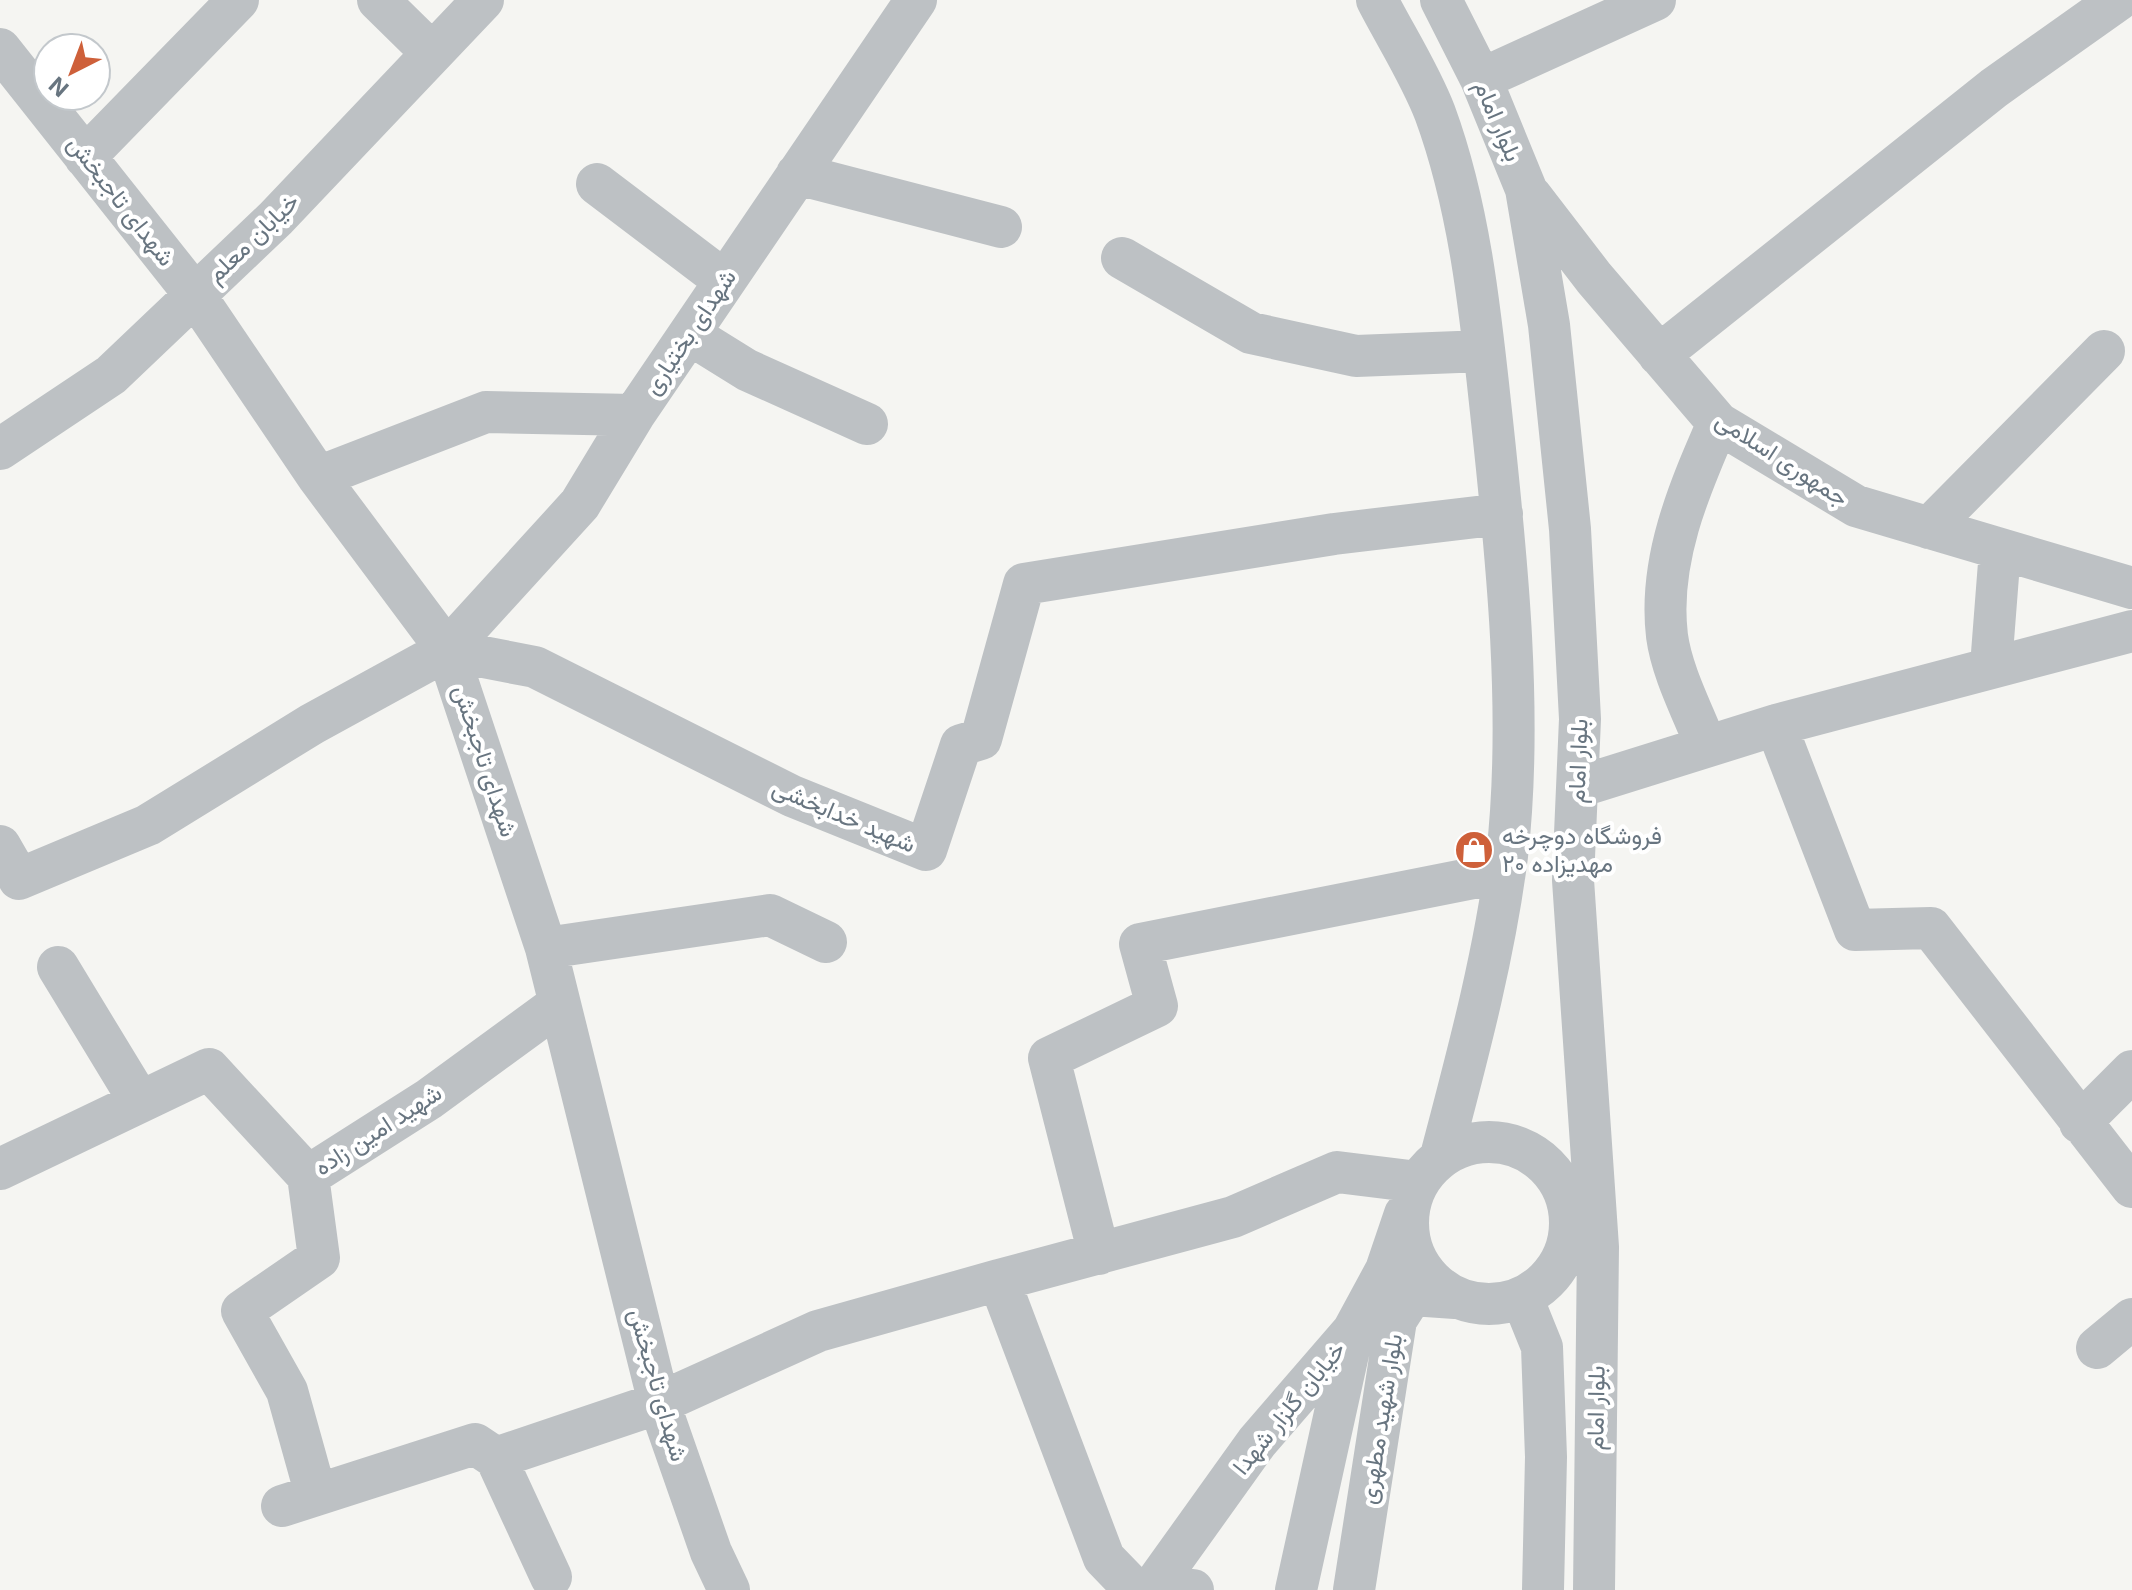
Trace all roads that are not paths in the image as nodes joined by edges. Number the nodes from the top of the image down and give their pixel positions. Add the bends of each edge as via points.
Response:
1 (238, 0) edge
2 (378, 0) edge
3 (483, 0) edge
4 (916, 0) edge
5 (1377, 0) edge
6 (1441, 0) edge
7 (1655, 0) edge
8 (2118, 0) edge
9 (0, 49) edge
10 (432, 53) junction
11 (1481, 79) junction
12 (85, 157) junction
13 (797, 174) junction
14 (597, 184) dead end
15 (1526, 189) junction
16 (1001, 227) dead end
17 (1122, 258) dead end
18 (725, 281) junction
19 (195, 295) junction
20 (689, 334) junction
21 (1484, 351) junction
22 (2104, 351) dead end
23 (1659, 355) junction
24 (634, 415) junction
25 (1718, 423) junction
26 (867, 424) dead end
27 (0, 449) edge
28 (318, 477) junction
29 (1502, 514) junction
30 (1929, 528) junction
31 (2000, 550) junction
32 (2132, 588) edge
33 (2132, 631) edge
34 (447, 650) junction
35 (1991, 666) junction
36 (1776, 725) junction
37 (1706, 746) junction
38 (1578, 787) junction
39 (0, 846) edge
40 (1504, 872) junction
41 (826, 942) dead end
42 (546, 948) junction
43 (58, 967) dead end
44 (559, 1004) junction
45 (2132, 1071) edge
46 (1587, 1083) junction
47 (140, 1102) junction
48 (2080, 1123) junction
49 (0, 1169) edge
50 (308, 1176) junction
51 (1421, 1184) junction
52 (2132, 1187) edge
53 (1570, 1232) junction
54 (1099, 1254) junction
55 (999, 1280) junction
56 (1455, 1298) junction
57 (1523, 1300) junction
58 (1597, 1307) junction
59 (2132, 1319) edge
60 (1353, 1331) junction
61 (2097, 1348) dead end
62 (659, 1403) junction
63 (496, 1458) junction
64 (551, 1577) dead end
65 (729, 1590) edge
66 (1135, 1590) edge
67 (1151, 1590) edge
68 (1296, 1590) edge
69 (1354, 1590) edge
70 (1543, 1590) edge
71 (1594, 1590) edge

1 - 12 street
2 - 10 street
3 - 10 street, خیابان معلم
4 - 13 street, شهدای بختیاری
5 - 21 street via 1434,112 1461,204
6 - 11 street, بلوار امام
7 - 11 street
8 - 23 street via 1994,88
9 - 12 street, شهدای تاجبخش
10 - 19 street, خیابان معلم
11 - 15 street, بلوار امام
12 - 19 street, شهدای تاجبخش
13 - 16 street
13 - 18 street, شهدای بختیاری
14 - 18 street
15 - 23 street, جمهوری اسلامی
15 - 38 street, بلوار امام via 1549,325 1570,529 1580,719
17 - 21 street via 1251,333 1356,356
18 - 20 street, شهدای بختیاری
19 - 27 street, خیابان معلم via 111,375
19 - 28 street, شهدای تاجبخش
20 - 24 street, شهدای بختیاری
20 - 26 street via 747,370
21 - 29 street
22 - 30 street
23 - 25 street, جمهوری اسلامی
24 - 28 street via 486,412
24 - 34 street, شهدای بختیاری via 580,504
25 - 30 street, جمهوری اسلامی via 1856,506
25 - 37 street via 1685,497 1669,567 1667,636
28 - 34 street, شهدای تاجبخش
29 - 34 street, شهید خدابخشی via 1334,534 1024,584 981,739 961,745 926,850 792,796 535,667
29 - 40 street via 1513,706
30 - 31 street, جمهوری اسلامی
31 - 32 street, جمهوری اسلامی
31 - 35 street
33 - 35 street
34 - 39 street, شهدای بختیاری via 312,724 148,825 19,879
34 - 42 street, شهدای تاجبخش
35 - 36 street
36 - 37 street
36 - 48 street via 1855,930 1931,928
37 - 38 street
38 - 46 street, بلوار امام via 1573,880
40 - 51 street via 1480,1012
40 - 54 street via 1140,944 1157,1006 1049,1058
41 - 42 street via 770,915
42 - 44 street, شهدای تاجبخش
43 - 47 street
44 - 50 street, شهید امین زاده via 429,1099
44 - 62 street, شهدای تاجبخش
45 - 48 street
46 - 53 street
46 - 58 street, بلوار امام
47 - 49 street, شهید امین زاده
47 - 50 street, شهید امین زاده via 209,1069
48 - 52 street
50 - 63 street via 319,1258 242,1311 287,1391 299,1500 475,1444
51 - 53 street via 1471,1141 1506,1143 1536,1157 1560,1181
51 - 54 street via 1337,1172 1233,1217
51 - 56 street via 1411,1248 1428,1277
51 - 60 street, خیابان گلزار شهدا via 1386,1270
53 - 57 street via 1550,1278
53 - 58 street
54 - 55 street
55 - 62 street via 818,1331
55 - 66 street via 1104,1558
56 - 57 street via 1489,1305
56 - 69 street, بلوار شهید مطهری via 1412,1295 1396,1320
57 - 70 street, بلوار امام via 1542,1347
58 - 71 street, بلوار امام
59 - 61 street
60 - 67 street, خیابان گلزار شهدا via 1257,1442
60 - 68 street, بلوار شهید مطهری
62 - 63 street
62 - 65 street, شهدای تاجبخش
63 - 64 street

